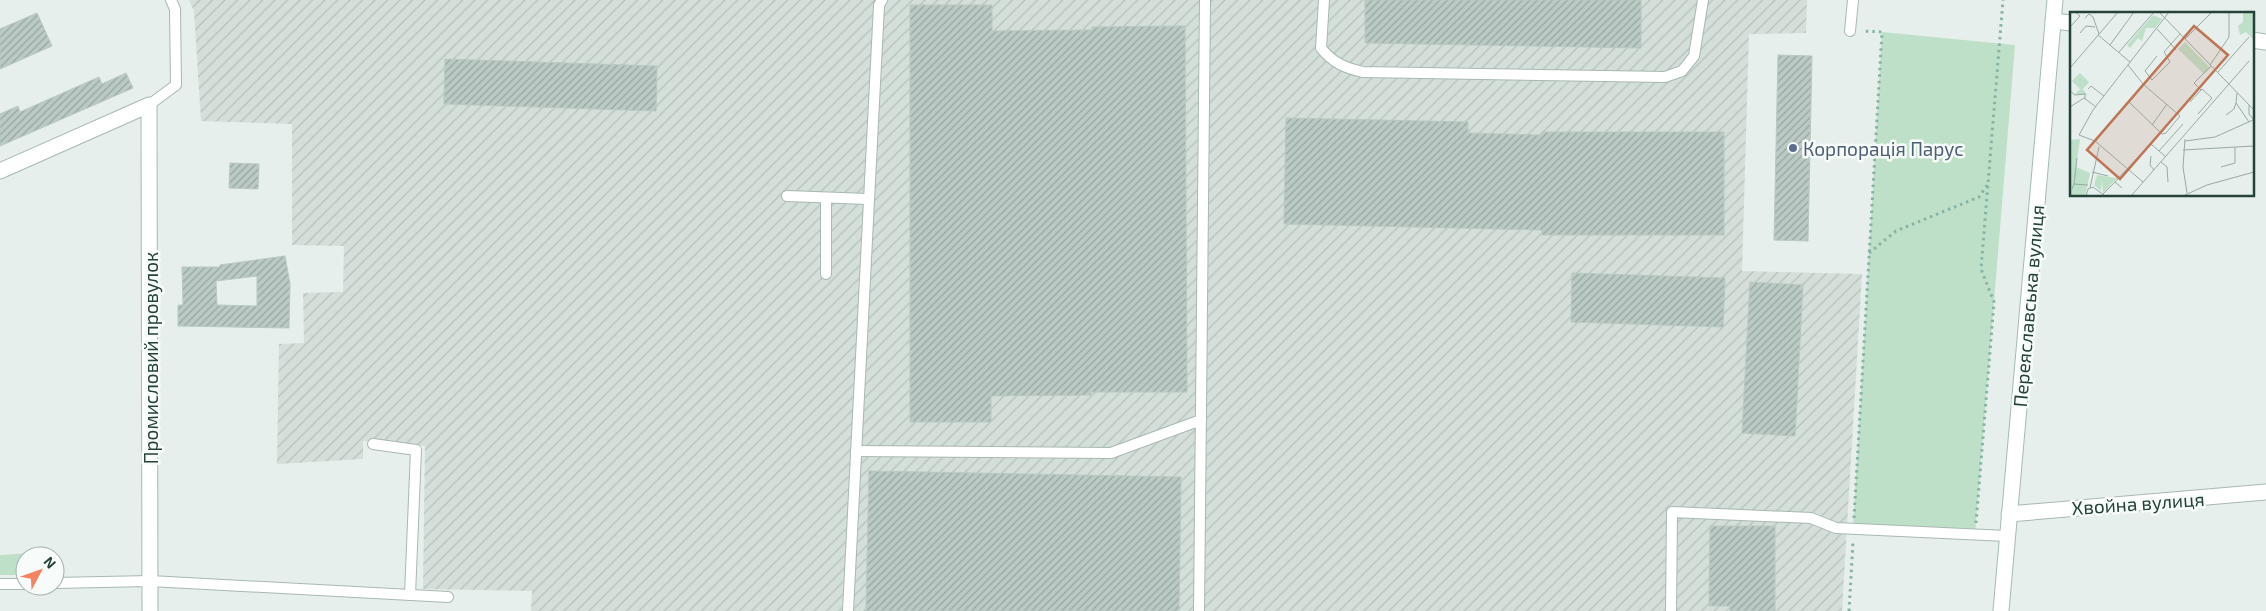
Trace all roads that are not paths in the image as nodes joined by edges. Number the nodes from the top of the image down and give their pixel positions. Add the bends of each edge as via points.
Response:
1 (171, 0) edge
2 (882, 0) edge
3 (1205, 0) edge
4 (1324, 0) edge
5 (1704, 0) edge
6 (1853, 0) edge
7 (2054, 0) edge
8 (2053, 21) junction
9 (2070, 23) edge
10 (1850, 31) road end
11 (149, 105) junction
12 (0, 171) edge
13 (787, 196) dead end
14 (826, 198) junction
15 (868, 199) junction
16 (826, 274) dead end
17 (1201, 420) junction
18 (373, 444) dead end
19 (856, 451) junction
20 (2266, 492) edge
21 (2009, 514) junction
22 (2008, 536) junction
23 (150, 581) junction
24 (65, 583) edge
25 (0, 584) edge
26 (15, 584) edge
27 (410, 595) junction
28 (448, 597) dead end
29 (150, 611) edge
30 (848, 611) edge
31 (1199, 611) edge
32 (1670, 611) edge
33 (2001, 611) edge

1 - 11 lane via 175,9 176,85
2 - 15 lane via 879,5
3 - 17 lane
4 - 5 lane via 1321,48 1330,59 1345,68 1363,72 1665,77 1682,71 1694,56
6 - 10 lane
7 - 8 street, Переяславська вулиця
8 - 9 street
8 - 21 street, Переяславська вулиця
11 - 12 street
11 - 23 street, Промисловий провулок
13 - 14 lane
14 - 15 lane
14 - 16 lane
15 - 19 lane
17 - 19 lane via 1111,453
17 - 31 lane
18 - 27 lane via 416,450
19 - 30 lane
20 - 21 street, Хвойна вулиця
21 - 22 street, Переяславська вулиця
22 - 32 lane via 1836,528 1811,518 1672,512
22 - 33 street, Переяславська вулиця
23 - 24 lane
23 - 27 lane
23 - 29 street, Промисловий провулок
25 - 26 lane
27 - 28 lane

